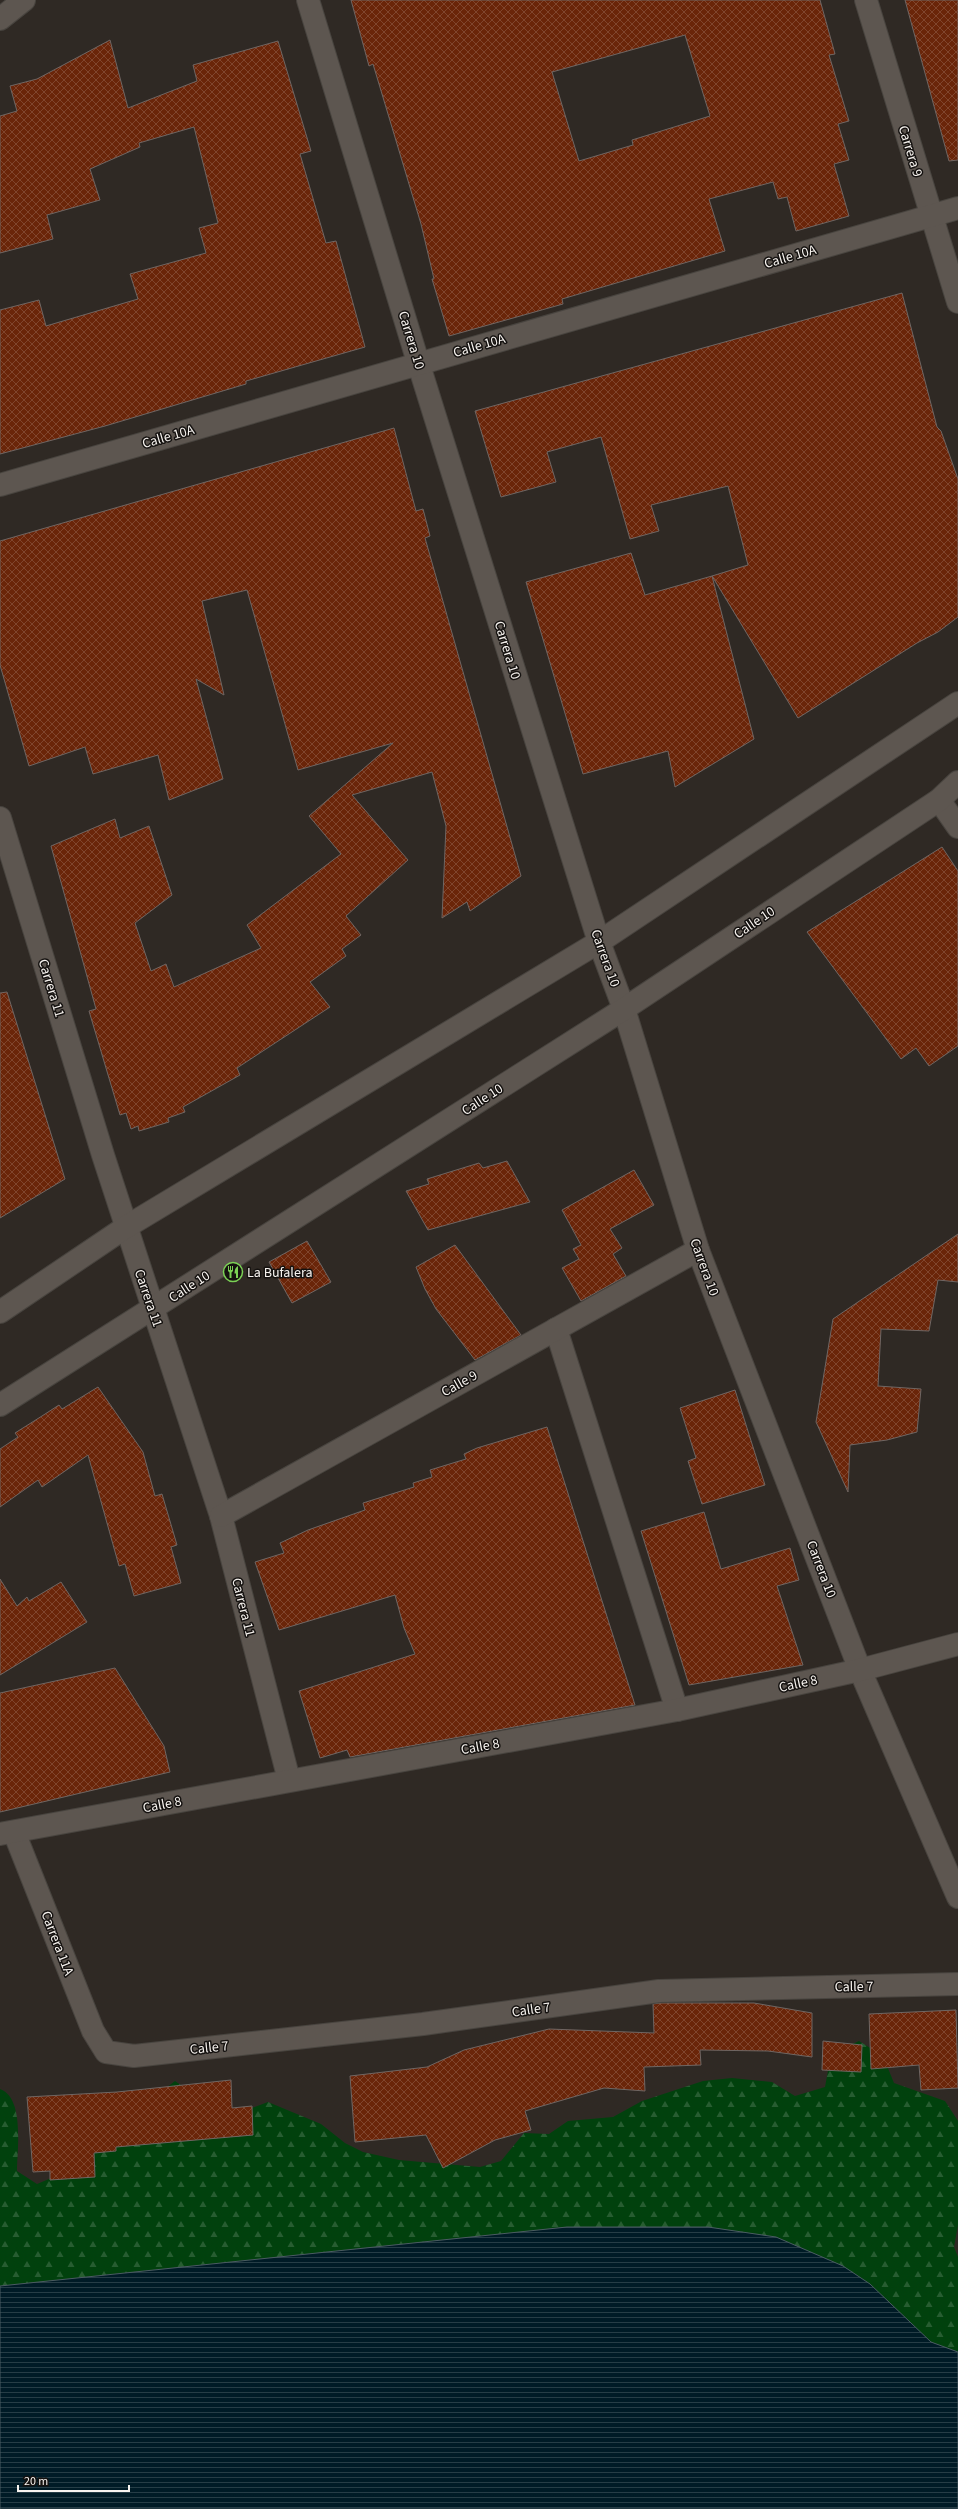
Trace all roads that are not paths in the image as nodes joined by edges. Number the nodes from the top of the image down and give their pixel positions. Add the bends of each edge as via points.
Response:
1 (24, 0) edge
2 (308, 0) edge
3 (866, 0) edge
4 (0, 19) edge
5 (958, 208) edge
6 (930, 216) junction
7 (958, 302) edge
8 (418, 362) junction
9 (0, 485) edge
10 (958, 702) edge
11 (958, 782) edge
12 (939, 800) junction
13 (0, 818) edge
14 (958, 827) edge
15 (599, 942) junction
16 (624, 1008) junction
17 (126, 1227) junction
18 (698, 1250) junction
19 (153, 1309) junction
20 (0, 1312) edge
21 (556, 1329) junction
22 (0, 1405) edge
23 (221, 1516) junction
24 (958, 1644) edge
25 (860, 1670) junction
26 (677, 1710) junction
27 (289, 1780) junction
28 (7, 1833) edge
29 (958, 1897) edge
30 (958, 1984) edge
31 (106, 2052) joint

1 - 4 street
2 - 8 street, Carrera 10
3 - 6 street, Carrera 9
5 - 6 street, Calle 10A
6 - 7 street, Carrera 9
6 - 8 street, Calle 10A
8 - 9 street, Calle 10A
8 - 15 street, Carrera 10
10 - 15 street
11 - 12 street, Calle 10
12 - 14 street
12 - 16 street, Calle 10
13 - 17 street, Carrera 11
15 - 16 street, Carrera 10
15 - 17 street
16 - 18 street, Carrera 10
16 - 19 street, Calle 10
17 - 19 street, Carrera 11
17 - 20 street
18 - 21 street, Calle 9
18 - 25 street, Carrera 10
19 - 22 street, Calle 10
19 - 23 street, Carrera 11
21 - 23 street, Calle 9
21 - 26 street
23 - 27 street, Carrera 11
24 - 25 street, Calle 8
25 - 26 street, Calle 8
25 - 29 street, Carrera 10
26 - 27 street, Calle 8
27 - 28 street, Calle 8
28 - 31 street, Carrera 11A via 93,2031
30 - 31 street, Calle 7 via 659,1991 415,2025 134,2056

